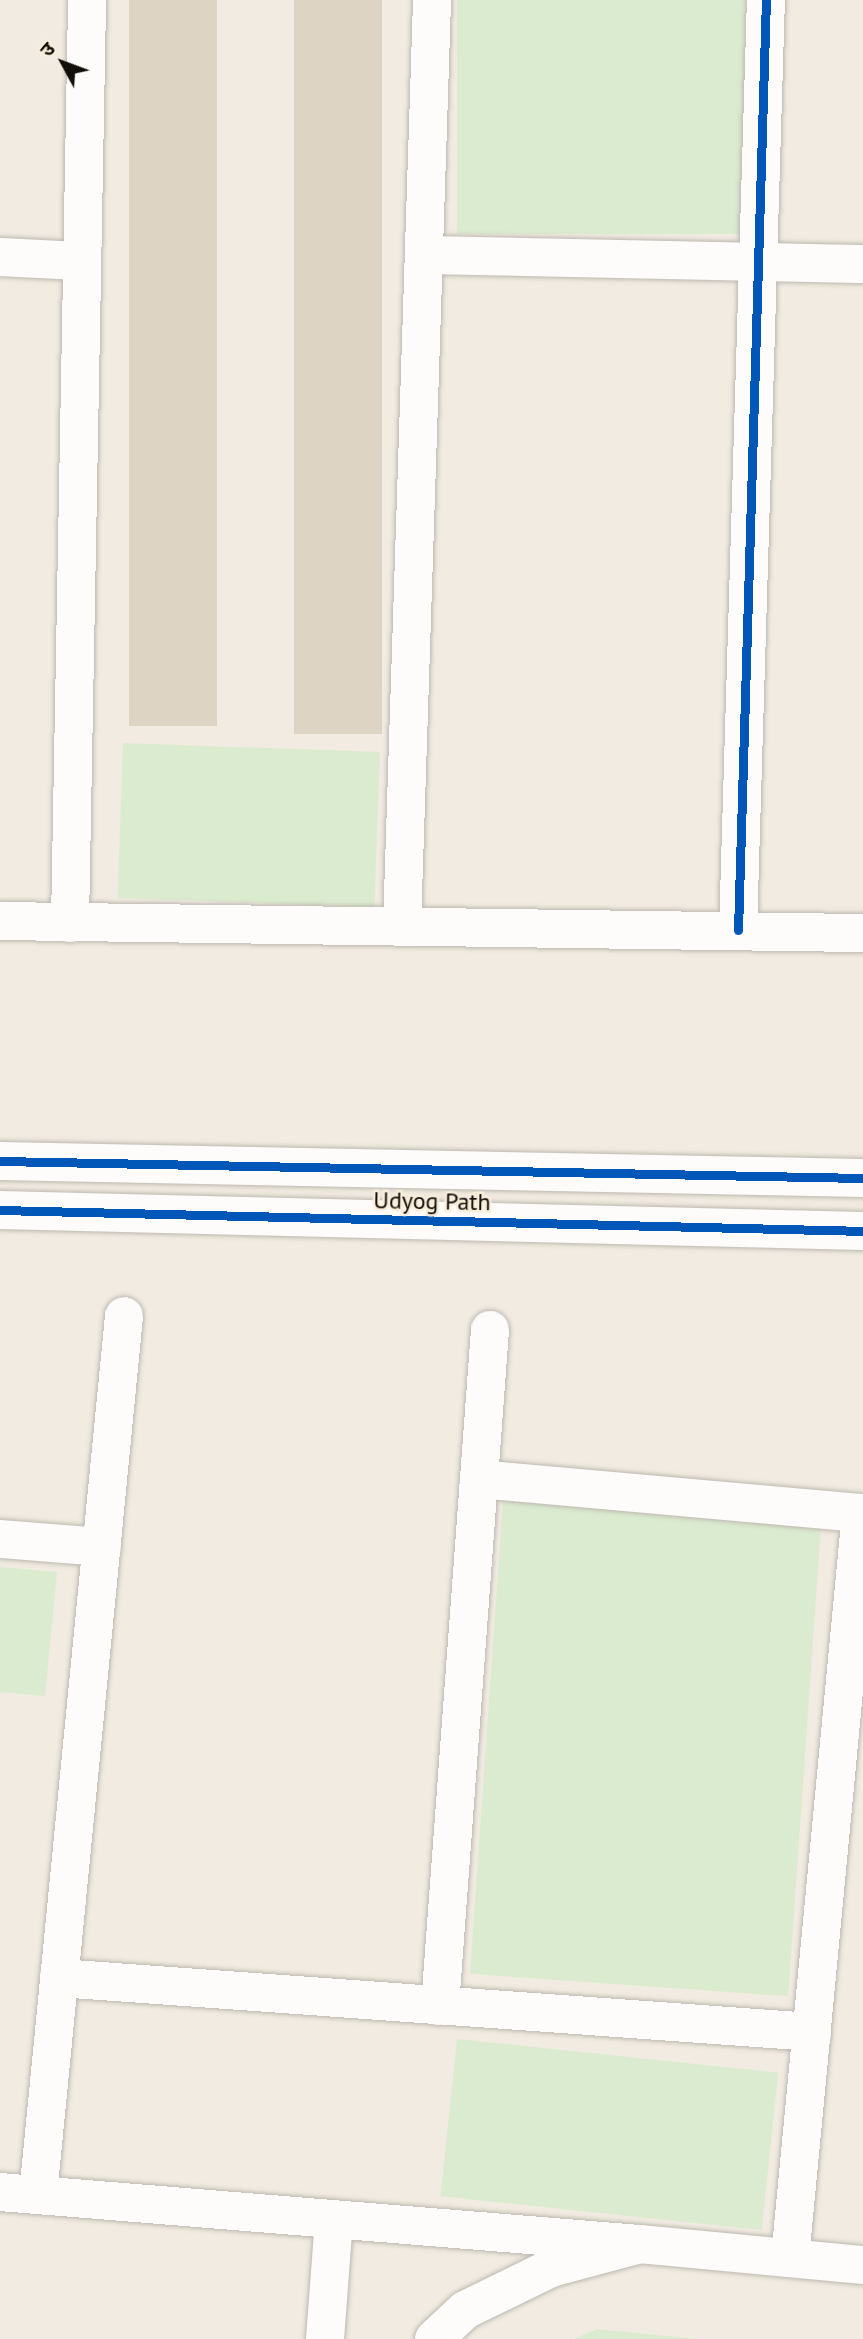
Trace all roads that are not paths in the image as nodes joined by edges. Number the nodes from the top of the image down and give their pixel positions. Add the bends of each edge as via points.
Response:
1 (88, 0) edge
2 (432, 0) edge
3 (766, 0) edge
4 (424, 255) junction
5 (0, 257) edge
6 (758, 260) junction
7 (80, 261) junction
8 (863, 264) edge
9 (0, 921) edge
10 (70, 923) junction
11 (402, 926) junction
12 (738, 930) junction
13 (863, 933) edge
14 (0, 1161) edge
15 (863, 1178) edge
16 (0, 1210) edge
17 (863, 1231) edge
18 (124, 1316) dead end
19 (491, 1330) dead end
20 (479, 1479) junction
21 (862, 1513) edge
22 (0, 1539) edge
23 (102, 1547) junction
24 (59, 1978) junction
25 (440, 2006) junction
26 (812, 2032) junction
27 (0, 2192) edge
28 (38, 2195) junction
29 (334, 2219) junction
30 (640, 2244) junction
31 (790, 2258) junction
32 (863, 2265) edge
33 (325, 2339) edge
34 (434, 2339) edge

1 - 7 street
2 - 4 street
3 - 6 street
4 - 6 street
4 - 11 street
5 - 7 street
6 - 8 street
6 - 12 street
7 - 10 street
9 - 10 street
10 - 11 street
11 - 12 street
12 - 13 street
14 - 15 street, Udyog Path
16 - 17 street, Udyog Path
18 - 23 street
19 - 20 street
20 - 21 street
20 - 25 street
21 - 26 street
22 - 23 street
23 - 24 street
24 - 25 street
24 - 28 street
25 - 26 street
26 - 31 street
27 - 28 street
28 - 29 street
29 - 30 street
29 - 33 street
30 - 31 street
30 - 34 street via 551,2268 465,2310
31 - 32 street

